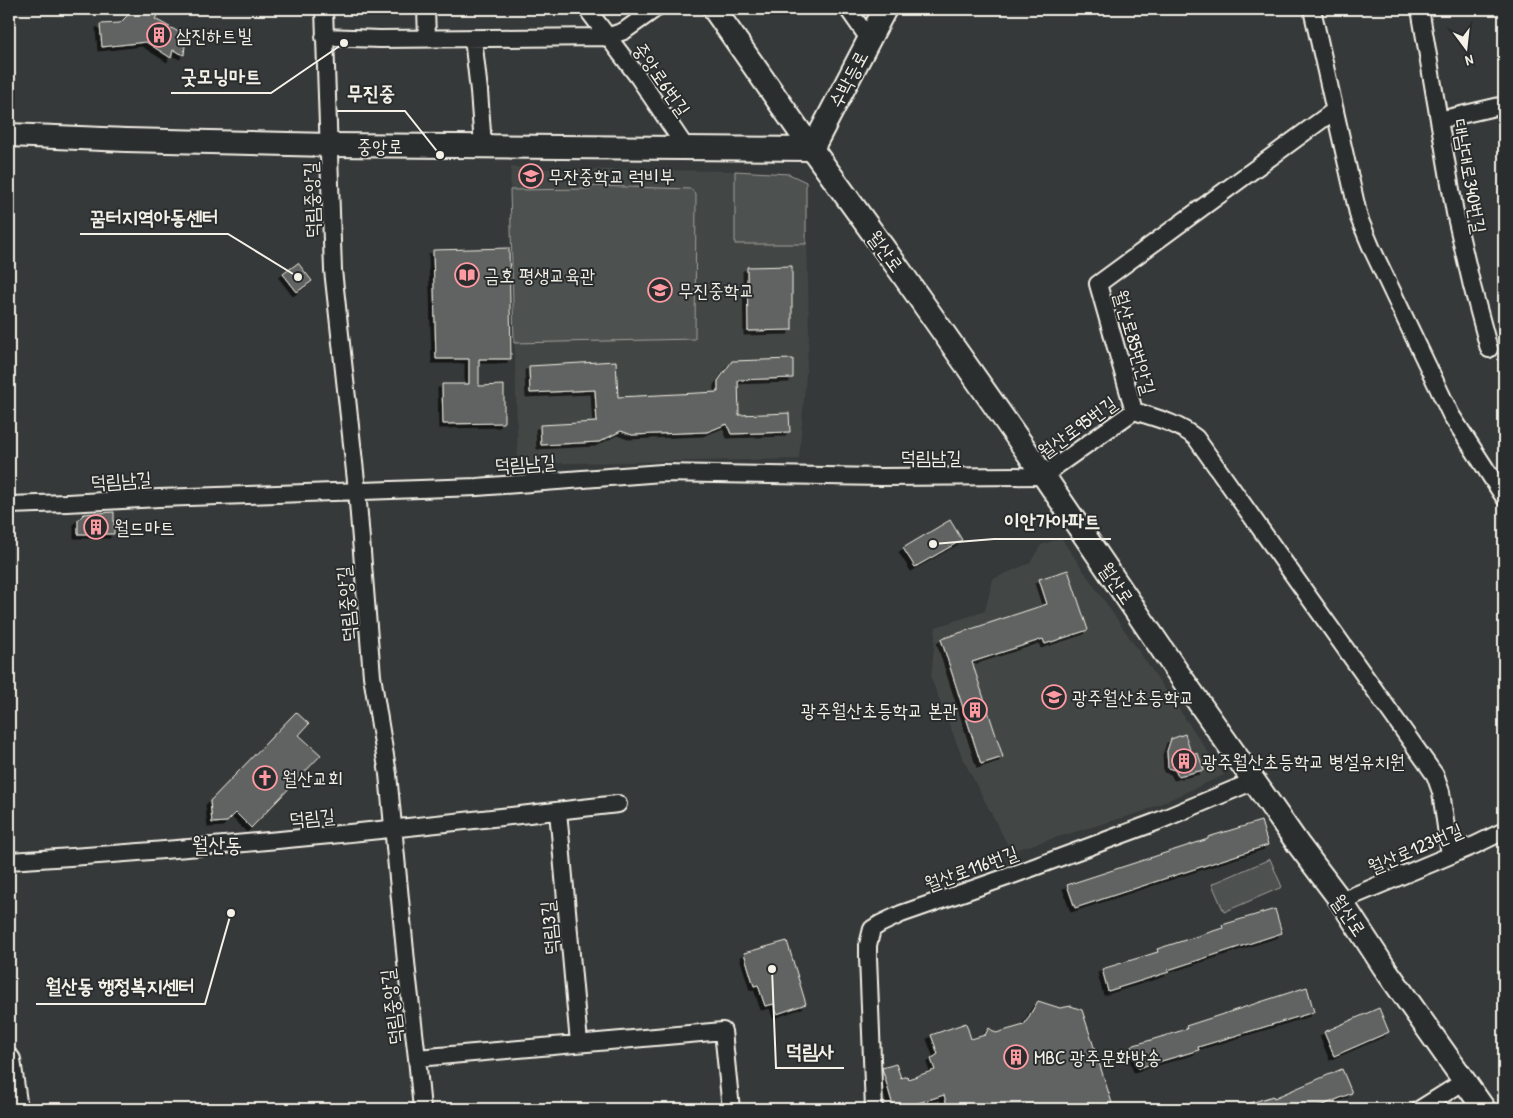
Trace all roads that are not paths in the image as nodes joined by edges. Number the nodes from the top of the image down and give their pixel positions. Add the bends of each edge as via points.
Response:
1 (324, 9) edge
2 (426, 9) edge
3 (587, 9) edge
4 (655, 9) edge
5 (714, 9) edge
6 (848, 9) edge
7 (886, 9) edge
8 (1312, 9) edge
9 (1420, 9) edge
10 (608, 36) junction
11 (324, 37) junction
12 (427, 38) junction
13 (473, 38) junction
14 (869, 39) junction
15 (1504, 105) edge
16 (1335, 110) junction
17 (1439, 120) junction
18 (9, 136) edge
19 (329, 145) junction
20 (483, 146) junction
21 (686, 148) junction
22 (812, 149) junction
23 (1491, 348) edge
24 (1134, 411) junction
25 (1044, 476) junction
26 (357, 490) junction
27 (1504, 497) edge
28 (9, 505) edge
29 (1254, 781) junction
30 (618, 804) dead end
31 (558, 810) junction
32 (1142, 812) dead end
33 (1156, 822) junction
34 (393, 830) junction
35 (1504, 831) edge
36 (1450, 855) junction
37 (9, 860) edge
38 (1341, 901) junction
39 (580, 1043) junction
40 (417, 1058) junction
41 (9, 1060) edge
42 (1463, 1082) junction
43 (16, 1109) edge
44 (422, 1109) edge
45 (731, 1109) edge
46 (874, 1109) edge
47 (1420, 1109) edge
48 (1484, 1109) edge

1 - 11 street, 덕림중앙길
2 - 12 street
3 - 10 street, 중앙로6번길
4 - 10 street via 624,31
5 - 22 street, 월산로
6 - 14 street
7 - 14 street, 수박등로
8 - 16 street
9 - 17 street, 대남대로340번길
10 - 13 street
10 - 21 street, 중앙로6번길
11 - 12 street
11 - 19 street, 덕림중앙길
12 - 13 street
13 - 20 street
14 - 22 street, 수박등로
15 - 17 street
16 - 24 street, 월산로85번안길 via 1098,284
16 - 27 street via 1360,218 1372,249 1451,415
17 - 23 street, 대남대로340번길 via 1455,213
18 - 19 street, 중앙로
19 - 20 street, 중앙로
19 - 26 street, 덕림중앙길 via 333,270
20 - 21 street, 중앙로
21 - 22 street, 중앙로
22 - 25 street, 월산로
24 - 25 street, 월산로95번길
24 - 36 street via 1168,421 1196,438 1435,775 1441,792
25 - 26 street, 덕림남길 via 662,473 477,487
25 - 29 street, 월산로
26 - 28 street, 덕림남길
26 - 34 street, 덕림중앙길 via 372,676 388,774
29 - 33 street, 월산로116번길
29 - 38 street, 월산로
30 - 31 street, 덕림길
31 - 34 street, 덕림길
31 - 39 street, 덕림3길
32 - 33 street
33 - 46 street, 월산로116번길 via 902,914 872,929 868,957
34 - 37 street, 덕림길
34 - 40 street, 덕림중앙길
35 - 36 street, 월산로123번길
36 - 38 street, 월산로123번길
38 - 42 street, 월산로
39 - 40 street
39 - 45 street via 723,1031
40 - 44 street, 덕림중앙길
41 - 43 street
42 - 47 street
42 - 48 street, 월산로

